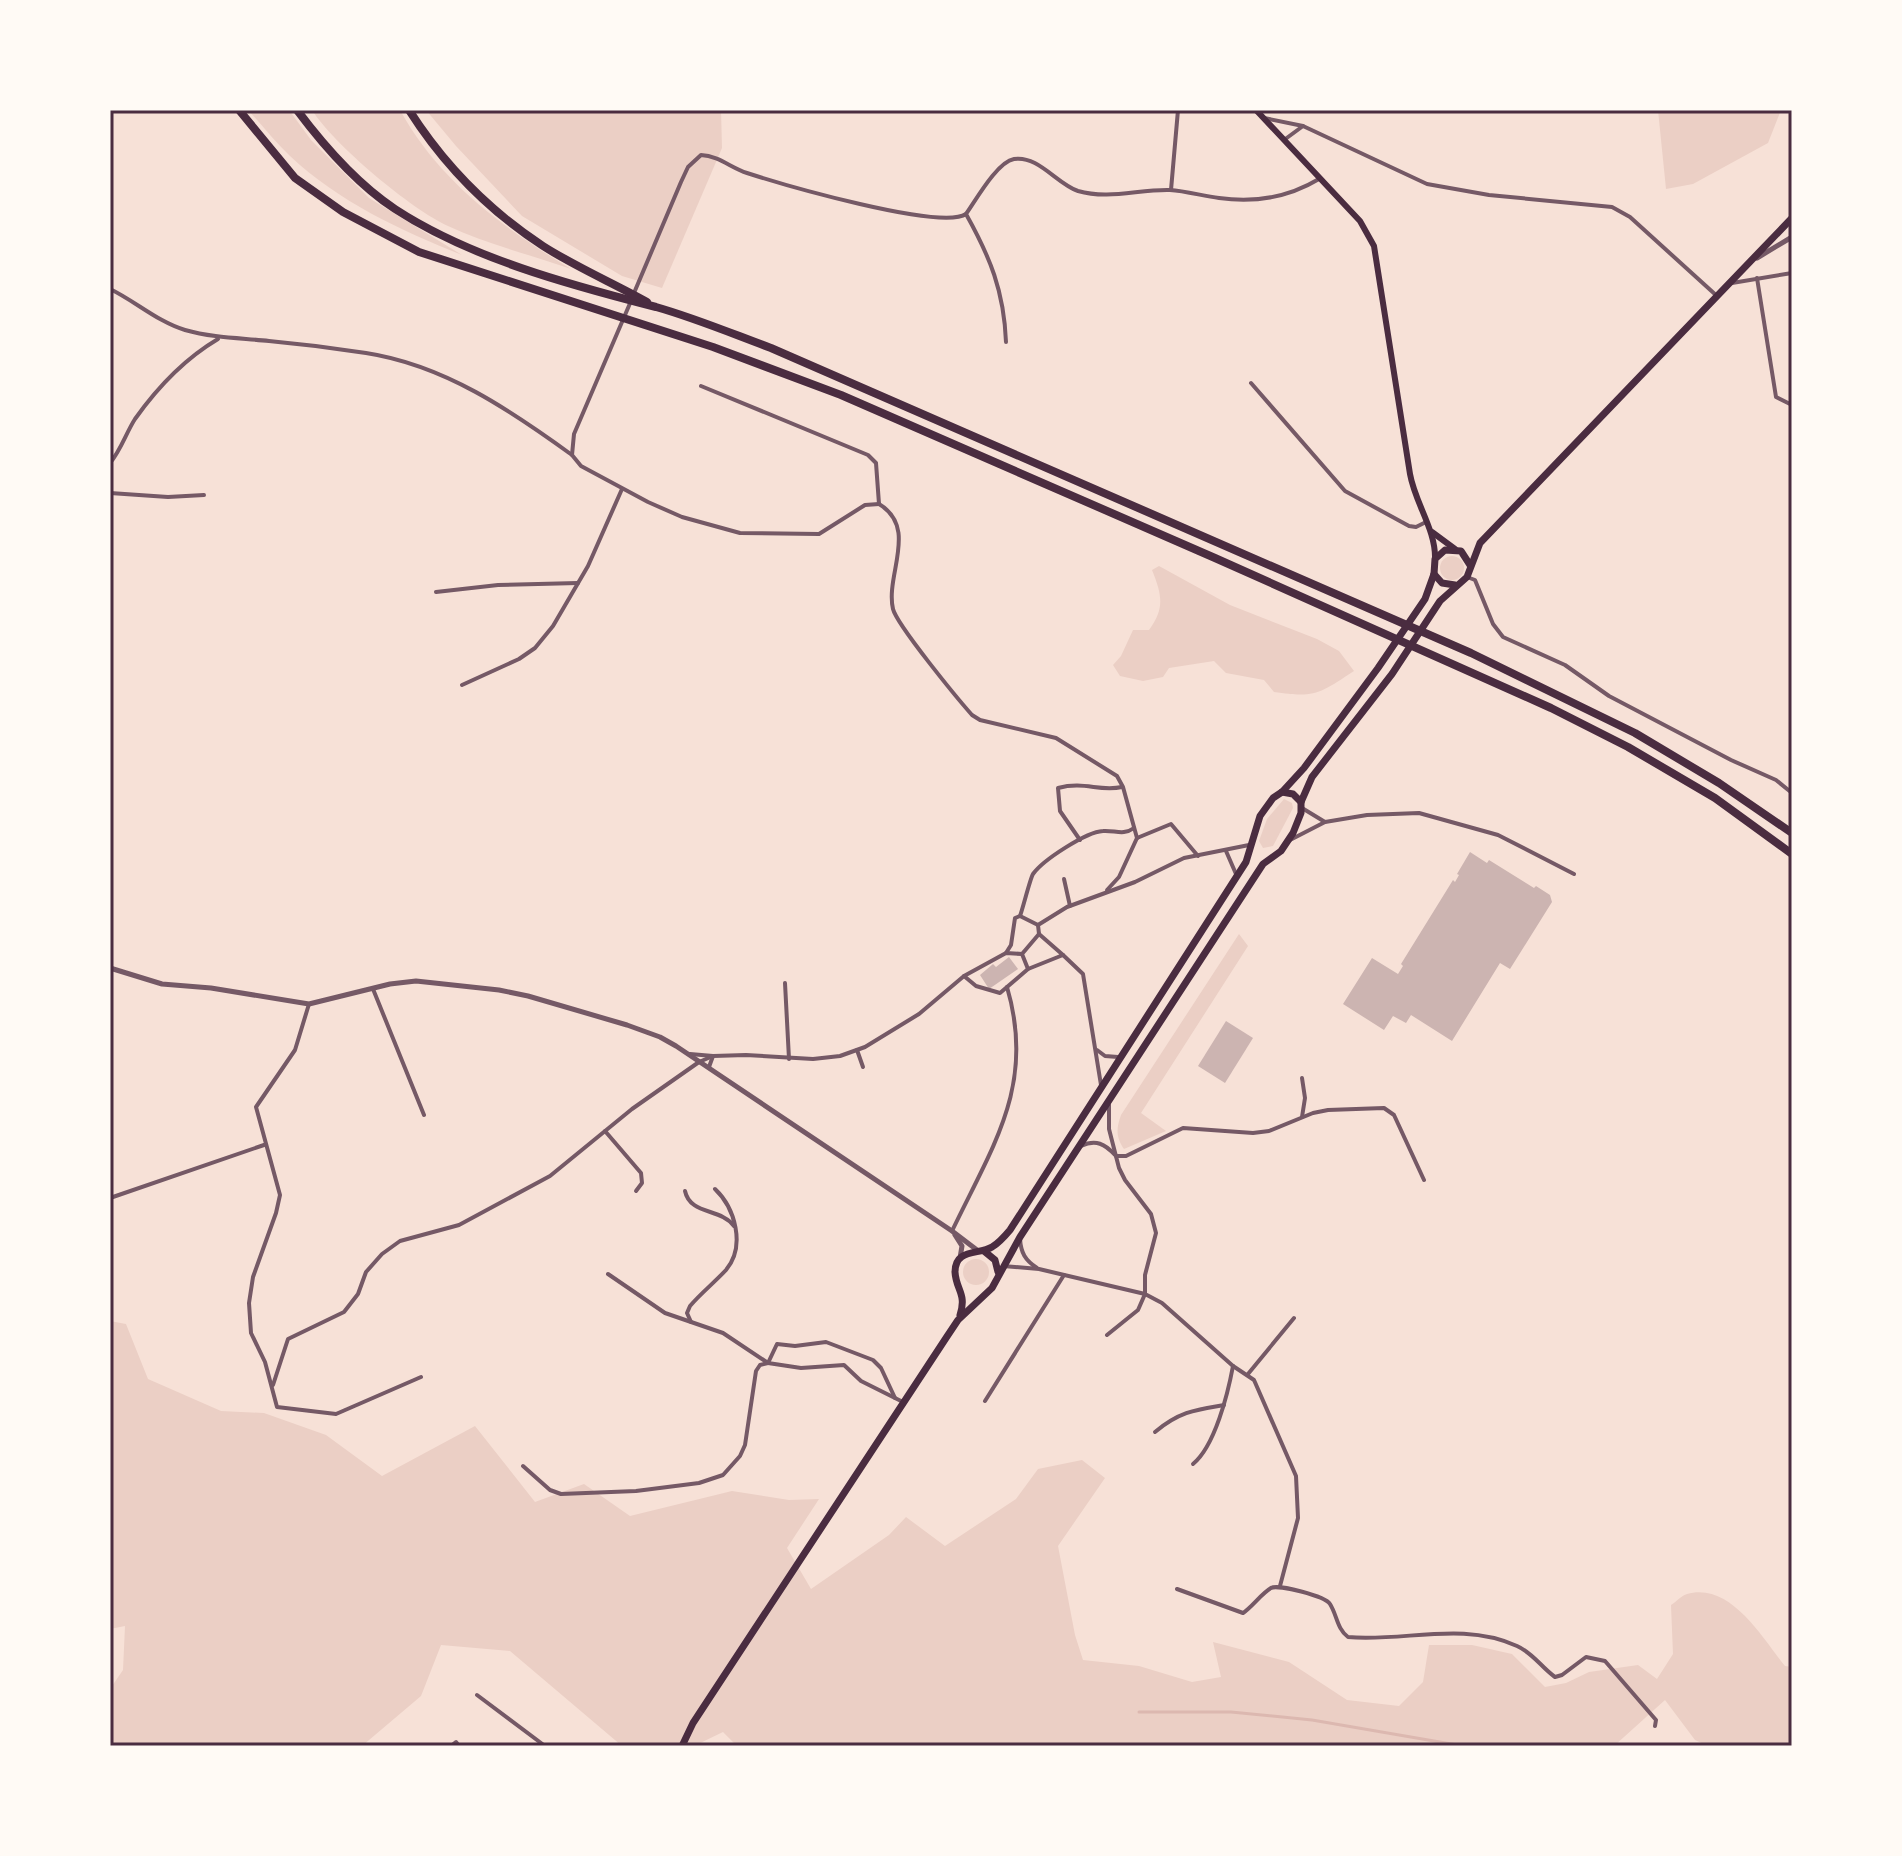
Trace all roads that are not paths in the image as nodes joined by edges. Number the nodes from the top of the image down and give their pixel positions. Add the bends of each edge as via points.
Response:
1 (239, 110) edge
2 (297, 110) edge
3 (409, 110) edge
4 (1178, 110) edge
5 (1256, 110) edge
6 (1264, 118) junction
7 (1303, 126) junction
8 (1284, 140) junction
9 (1319, 179) junction
10 (1171, 190) junction
11 (966, 214) junction
12 (1792, 218) edge
13 (1792, 237) edge
14 (1750, 262) junction
15 (1792, 273) edge
16 (1757, 278) junction
17 (1729, 283) junction
18 (110, 289) edge
19 (1717, 296) junction
20 (658, 308) junction
21 (221, 338) junction
22 (1006, 342) dead end
23 (1251, 383) dead end
24 (701, 386) dead end
25 (1792, 405) edge
26 (572, 455) junction
27 (110, 463) edge
28 (622, 489) junction
29 (110, 493) edge
30 (204, 495) dead end
31 (879, 504) junction
32 (1426, 522) junction
33 (1430, 529) junction
34 (1480, 543) junction
35 (1458, 550) junction
36 (1435, 559) junction
37 (1470, 565) junction
38 (1434, 574) junction
39 (1467, 577) junction
40 (578, 583) junction
41 (1458, 585) junction
42 (436, 592) dead end
43 (462, 685) dead end
44 (1123, 787) junction
45 (1282, 792) junction
46 (1792, 793) edge
47 (1302, 805) junction
48 (1325, 822) junction
49 (1134, 828) junction
50 (1792, 833) edge
51 (1137, 838) junction
52 (1080, 840) junction
53 (1287, 841) junction
54 (1252, 846) junction
55 (1226, 851) junction
56 (1792, 854) edge
57 (1198, 856) junction
58 (1271, 857) junction
59 (1574, 874) dead end
60 (1236, 878) junction
61 (1064, 879) dead end
62 (1105, 891) junction
63 (1070, 906) junction
64 (1020, 916) junction
65 (1038, 925) junction
66 (1039, 934) junction
67 (1006, 953) junction
68 (1022, 954) junction
69 (1063, 955) junction
70 (110, 968) edge
71 (1028, 969) junction
72 (964, 976) junction
73 (785, 983) dead end
74 (1007, 987) junction
75 (373, 989) junction
76 (309, 1004) junction
77 (1096, 1049) junction
78 (857, 1050) junction
79 (683, 1051) junction
80 (713, 1056) junction
81 (1121, 1058) junction
82 (789, 1059) junction
83 (699, 1062) junction
84 (863, 1067) dead end
85 (710, 1069) junction
86 (1302, 1078) dead end
87 (1101, 1087) junction
88 (1109, 1102) junction
89 (424, 1115) dead end
90 (1302, 1117) junction
91 (605, 1131) junction
92 (264, 1145) junction
93 (1079, 1147) junction
94 (1116, 1156) junction
95 (1424, 1180) dead end
96 (715, 1189) dead end
97 (636, 1191) dead end
98 (685, 1191) dead end
99 (110, 1198) edge
100 (735, 1228) junction
101 (952, 1231) junction
102 (1020, 1237) junction
103 (980, 1251) junction
104 (959, 1260) junction
105 (1003, 1266) junction
106 (1039, 1269) junction
107 (608, 1274) dead end
108 (999, 1275) junction
109 (1064, 1275) junction
110 (960, 1286) junction
111 (986, 1292) junction
112 (1145, 1294) junction
113 (1294, 1318) dead end
114 (958, 1320) junction
115 (691, 1322) junction
116 (1107, 1335) dead end
117 (768, 1363) junction
118 (1233, 1366) junction
119 (1248, 1374) junction
120 (421, 1377) dead end
121 (273, 1385) junction
122 (899, 1400) junction
123 (985, 1401) dead end
124 (1224, 1405) junction
125 (1155, 1432) dead end
126 (1193, 1464) dead end
127 (523, 1466) dead end
128 (1280, 1586) junction
129 (1177, 1589) dead end
130 (477, 1695) dead end
131 (1655, 1726) dead end
132 (451, 1746) edge
133 (459, 1746) edge
134 (545, 1746) edge
135 (682, 1746) edge

1 - 56 highway via 295,178 343,212 419,252 713,347 841,395 1215,558 1628,747 1715,798
2 - 20 highway via 318,138 381,198 448,240
3 - 20 highway via 457,175 496,212 544,246
4 - 10 street
5 - 6 main road
6 - 7 street
6 - 8 main road
7 - 8 street
7 - 19 street via 1427,184 1612,207 1630,217
8 - 9 main road
9 - 10 street via 1301,191 1262,198 1224,199
9 - 32 main road via 1360,221 1374,246 1414,496
10 - 11 street via 1091,194 1068,188 1036,164 1009,160
11 - 22 street via 999,287
11 - 26 street via 928,217 867,205 743,172 701,155 681,182 574,434
12 - 14 main road
13 - 14 street
14 - 17 main road
15 - 16 street
16 - 17 street
16 - 25 street via 1776,397
17 - 19 main road
18 - 21 street via 182,329
19 - 34 main road
20 - 50 highway via 771,348 1471,653 1635,733
21 - 26 street via 356,351 412,363 474,390
21 - 27 street via 199,350 164,385 134,420
23 - 32 street via 1345,491 1409,526
24 - 31 street via 868,455 876,463
26 - 28 street via 581,466
28 - 31 street via 682,517 740,533 819,534 865,505
28 - 40 street
29 - 30 street
31 - 44 street via 893,518 899,541 892,596 896,619 972,715 1056,738 1099,763
32 - 33 main road
33 - 35 main road
33 - 36 main road
34 - 35 main road
34 - 37 main road
35 - 36 main road via 1445,550
35 - 37 main road
36 - 38 main road
37 - 39 main road
38 - 41 main road via 1442,583
38 - 45 main road via 1425,599 1378,668
39 - 41 main road
39 - 46 street via 1475,580 1503,637 1565,665 1609,696
40 - 42 street
40 - 43 street via 535,648
41 - 47 main road via 1439,603 1312,777
44 - 49 street
44 - 52 street via 1110,790 1072,783 1058,788 1060,811
45 - 47 main road via 1293,794
45 - 54 main road via 1260,816
47 - 48 street
47 - 53 main road
48 - 53 street
48 - 59 street via 1419,813 1498,835
49 - 51 street
49 - 52 street via 1127,834 1101,831
51 - 57 street via 1171,824
51 - 62 street via 1119,877
52 - 64 street via 1030,878
53 - 58 main road
54 - 55 street
54 - 58 main road
54 - 60 main road
55 - 57 street
55 - 60 street
57 - 62 street
58 - 88 main road
60 - 81 main road
61 - 63 street
62 - 63 street
63 - 65 street
64 - 65 street
64 - 67 street
65 - 66 street
66 - 68 street
66 - 69 street
67 - 68 street
67 - 72 street
68 - 71 street
69 - 71 street
69 - 77 street via 1083,974
70 - 76 street via 162,984
71 - 74 street
72 - 74 street via 1000,993
72 - 78 street via 919,1014
73 - 82 street
74 - 101 street via 1018,1048 1015,1082 1000,1129
75 - 76 street
75 - 79 street via 416,981 528,996 660,1037
75 - 89 street
76 - 92 street via 295,1050 256,1107
77 - 81 street
77 - 87 street
78 - 82 street
78 - 84 street
79 - 80 street
79 - 83 street
80 - 82 street
80 - 83 street
80 - 85 street
81 - 87 main road
83 - 85 street
83 - 91 street
85 - 101 street
86 - 90 street
87 - 103 main road via 1010,1230 995,1246
88 - 93 main road
88 - 94 street
90 - 94 street via 1253,1133 1183,1128
90 - 95 street via 1342,1109 1390,1111
91 - 97 street via 641,1173
91 - 121 street via 550,1176 459,1225 400,1241 382,1254 344,1312 288,1339
92 - 99 street
92 - 121 street via 280,1195 249,1303 251,1333
93 - 94 street via 1106,1145
93 - 102 main road
94 - 112 street via 1125,1180 1155,1223
96 - 100 street via 725,1199
98 - 100 street via 692,1205 729,1220
100 - 115 street via 733,1260 690,1306
101 - 103 street
101 - 104 street via 962,1246
102 - 105 main road
102 - 106 street via 1021,1252
103 - 104 main road
103 - 108 main road via 995,1260
104 - 110 main road via 955,1273
105 - 106 street
105 - 108 main road
106 - 109 street
107 - 115 street via 665,1313
108 - 111 main road
109 - 112 street
109 - 123 street
110 - 111 main road via 972,1294
110 - 114 main road
111 - 114 main road
112 - 116 street via 1138,1310
112 - 118 street
113 - 119 street
114 - 122 main road
115 - 117 street via 723,1333
117 - 122 street via 801,1368 844,1365 861,1381
117 - 122 street via 777,1344 826,1342 873,1360
117 - 127 street via 756,1371 748,1436 740,1456 723,1475 636,1491 561,1494
118 - 119 street
118 - 124 street
119 - 128 street via 1296,1476 1298,1518
120 - 121 street via 336,1414 277,1407
122 - 135 main road
124 - 125 street via 1173,1417
124 - 126 street via 1202,1457
128 - 129 street via 1273,1586 1243,1613
128 - 131 street via 1325,1598 1348,1637 1440,1632 1484,1636 1525,1650 1555,1677 1586,1657 1598,1658 1656,1720
130 - 134 street
132 - 133 street

